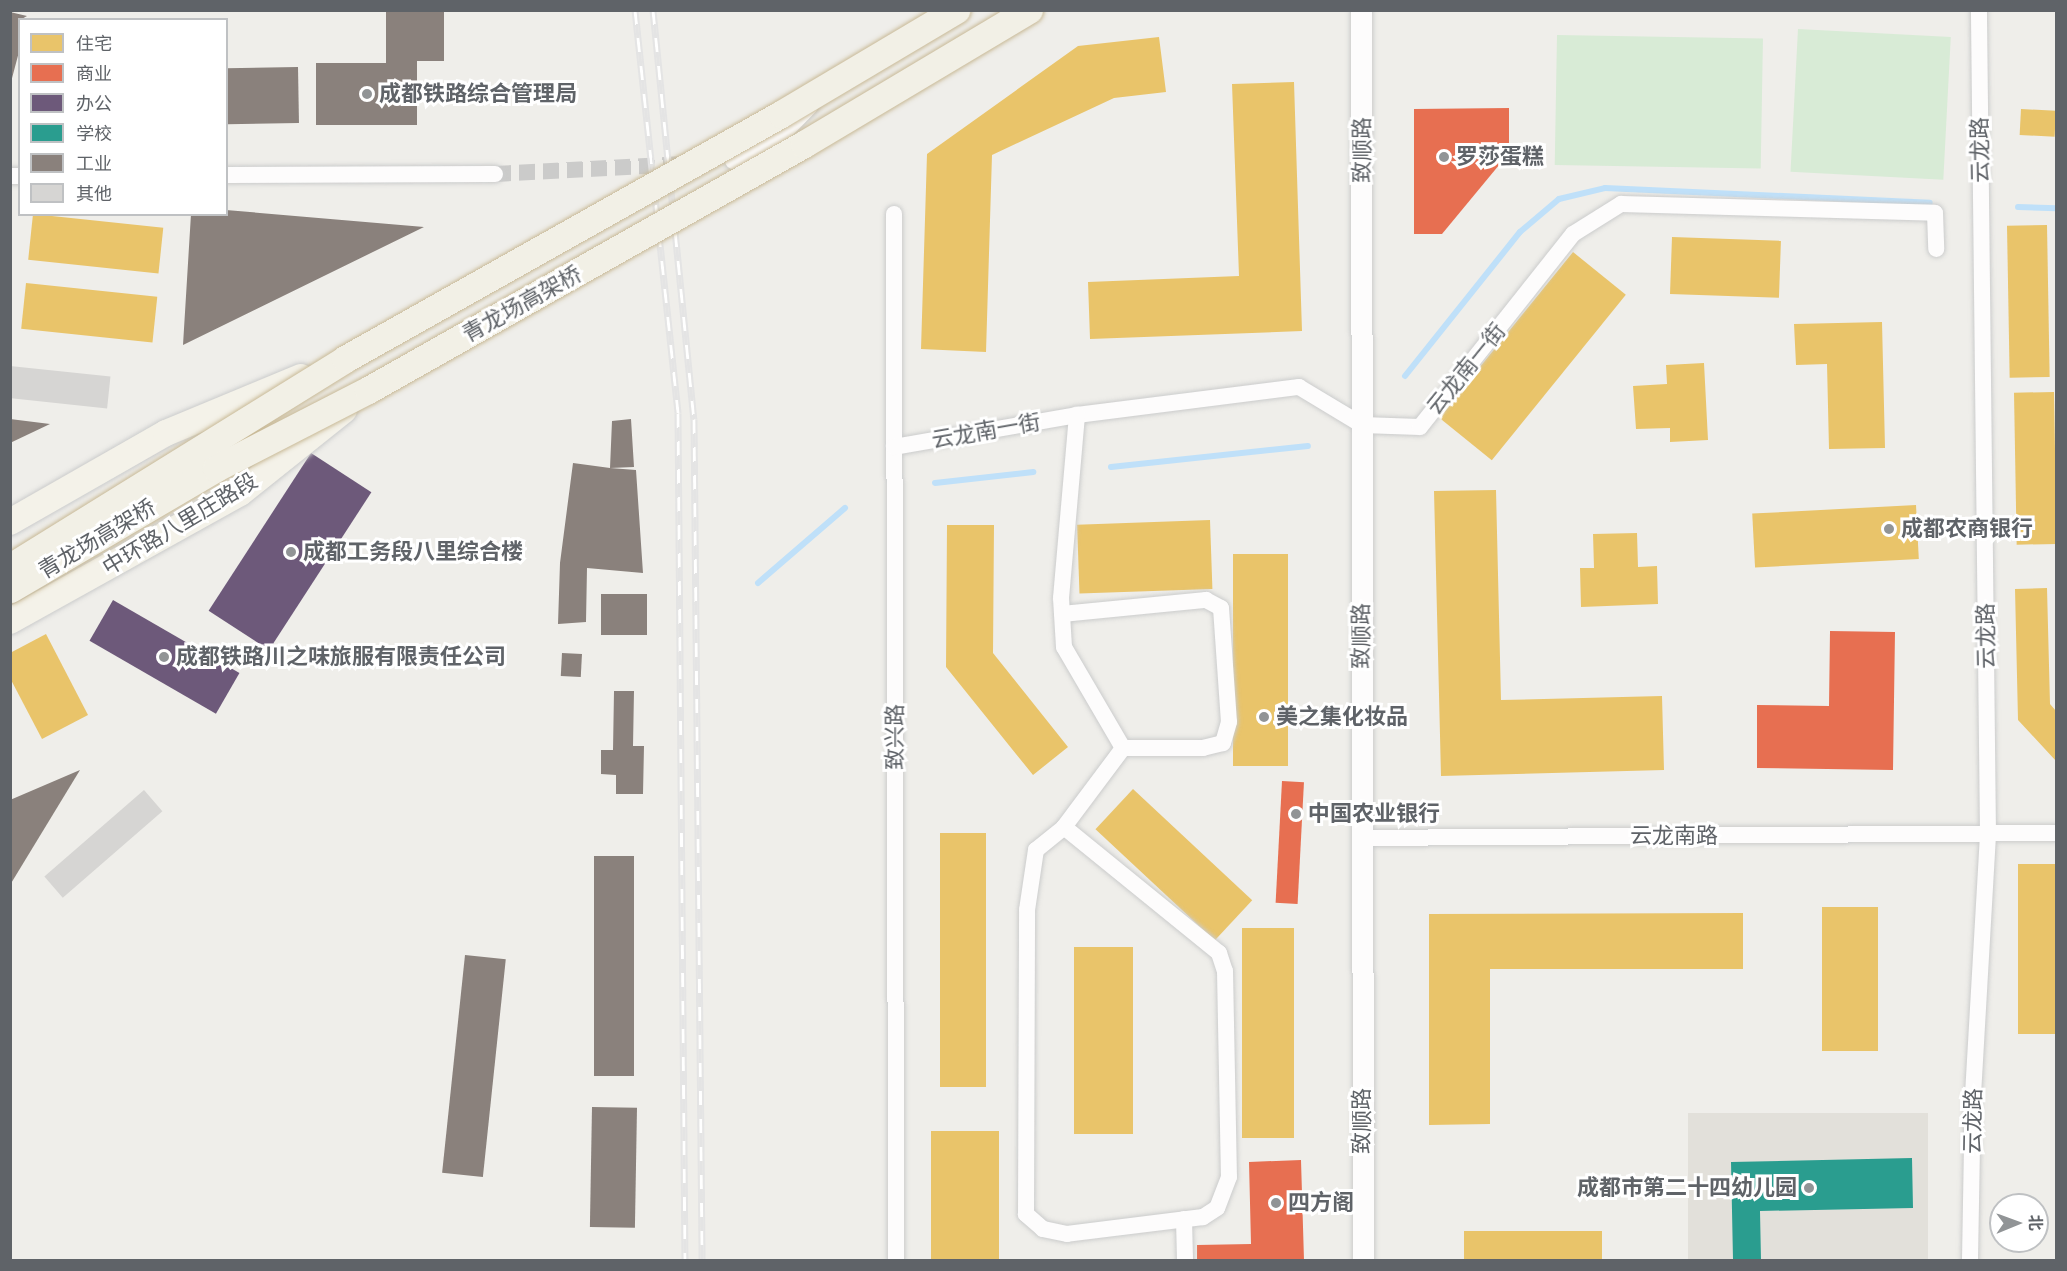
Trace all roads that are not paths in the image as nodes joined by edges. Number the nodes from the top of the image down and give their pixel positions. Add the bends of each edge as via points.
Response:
1 (945, 10) edge
2 (956, 10) edge
3 (1029, 10) edge
4 (1362, 10) edge
5 (1979, 10) edge
6 (733, 161) dead end
7 (495, 174) tunnel mouth
8 (228, 175) edge
9 (894, 214) dead end
10 (1936, 249) dead end
11 (345, 359) junction
12 (368, 390) junction
13 (1077, 415) junction
14 (1362, 425) junction
15 (894, 447) junction
16 (10, 522) edge
17 (10, 567) edge
18 (10, 589) edge
19 (1062, 614) junction
20 (10, 621) edge
21 (1123, 748) junction
22 (1064, 827) junction
23 (2056, 833) edge
24 (1988, 834) junction
25 (1360, 838) junction
26 (1184, 1219) junction
27 (896, 1260) edge
28 (1185, 1260) edge
29 (1363, 1260) edge
30 (1970, 1260) edge

1 - 6 street via 845,70 776,141
2 - 11 highway, 青龙场高架桥, bridge via 781,114
3 - 12 highway, 青龙场高架桥, bridge via 804,144
4 - 14 street, 致顺路
5 - 24 street, 云龙路
7 - 8 street
9 - 15 street, 致兴路
10 - 14 street, 云龙南一街 via 1935,213 1621,204 1573,234 1420,427
11 - 16 main road, bridge via 166,434
11 - 17 highway, 青龙场高架桥, bridge
12 - 18 highway, 青龙场高架桥, bridge via 216,468
12 - 20 main road, 中环路八里庄路段, bridge via 240,493
13 - 14 street, 云龙南一街 via 1299,387
13 - 15 street, 云龙南一街
13 - 19 street
14 - 25 street, 致顺路
15 - 27 street, 致兴路
19 - 21 street via 1064,647
19 - 21 street via 1206,600 1221,608 1229,722 1223,743 1203,748
21 - 22 street
22 - 26 street via 1219,953 1225,971 1229,1177 1217,1208 1203,1217
22 - 26 street via 1036,850 1027,910 1026,1214 1043,1229 1067,1234
23 - 24 street, 云龙南路
24 - 25 street, 云龙南路
24 - 30 street, 云龙路 via 1973,1095
25 - 29 street, 致顺路
26 - 28 street

